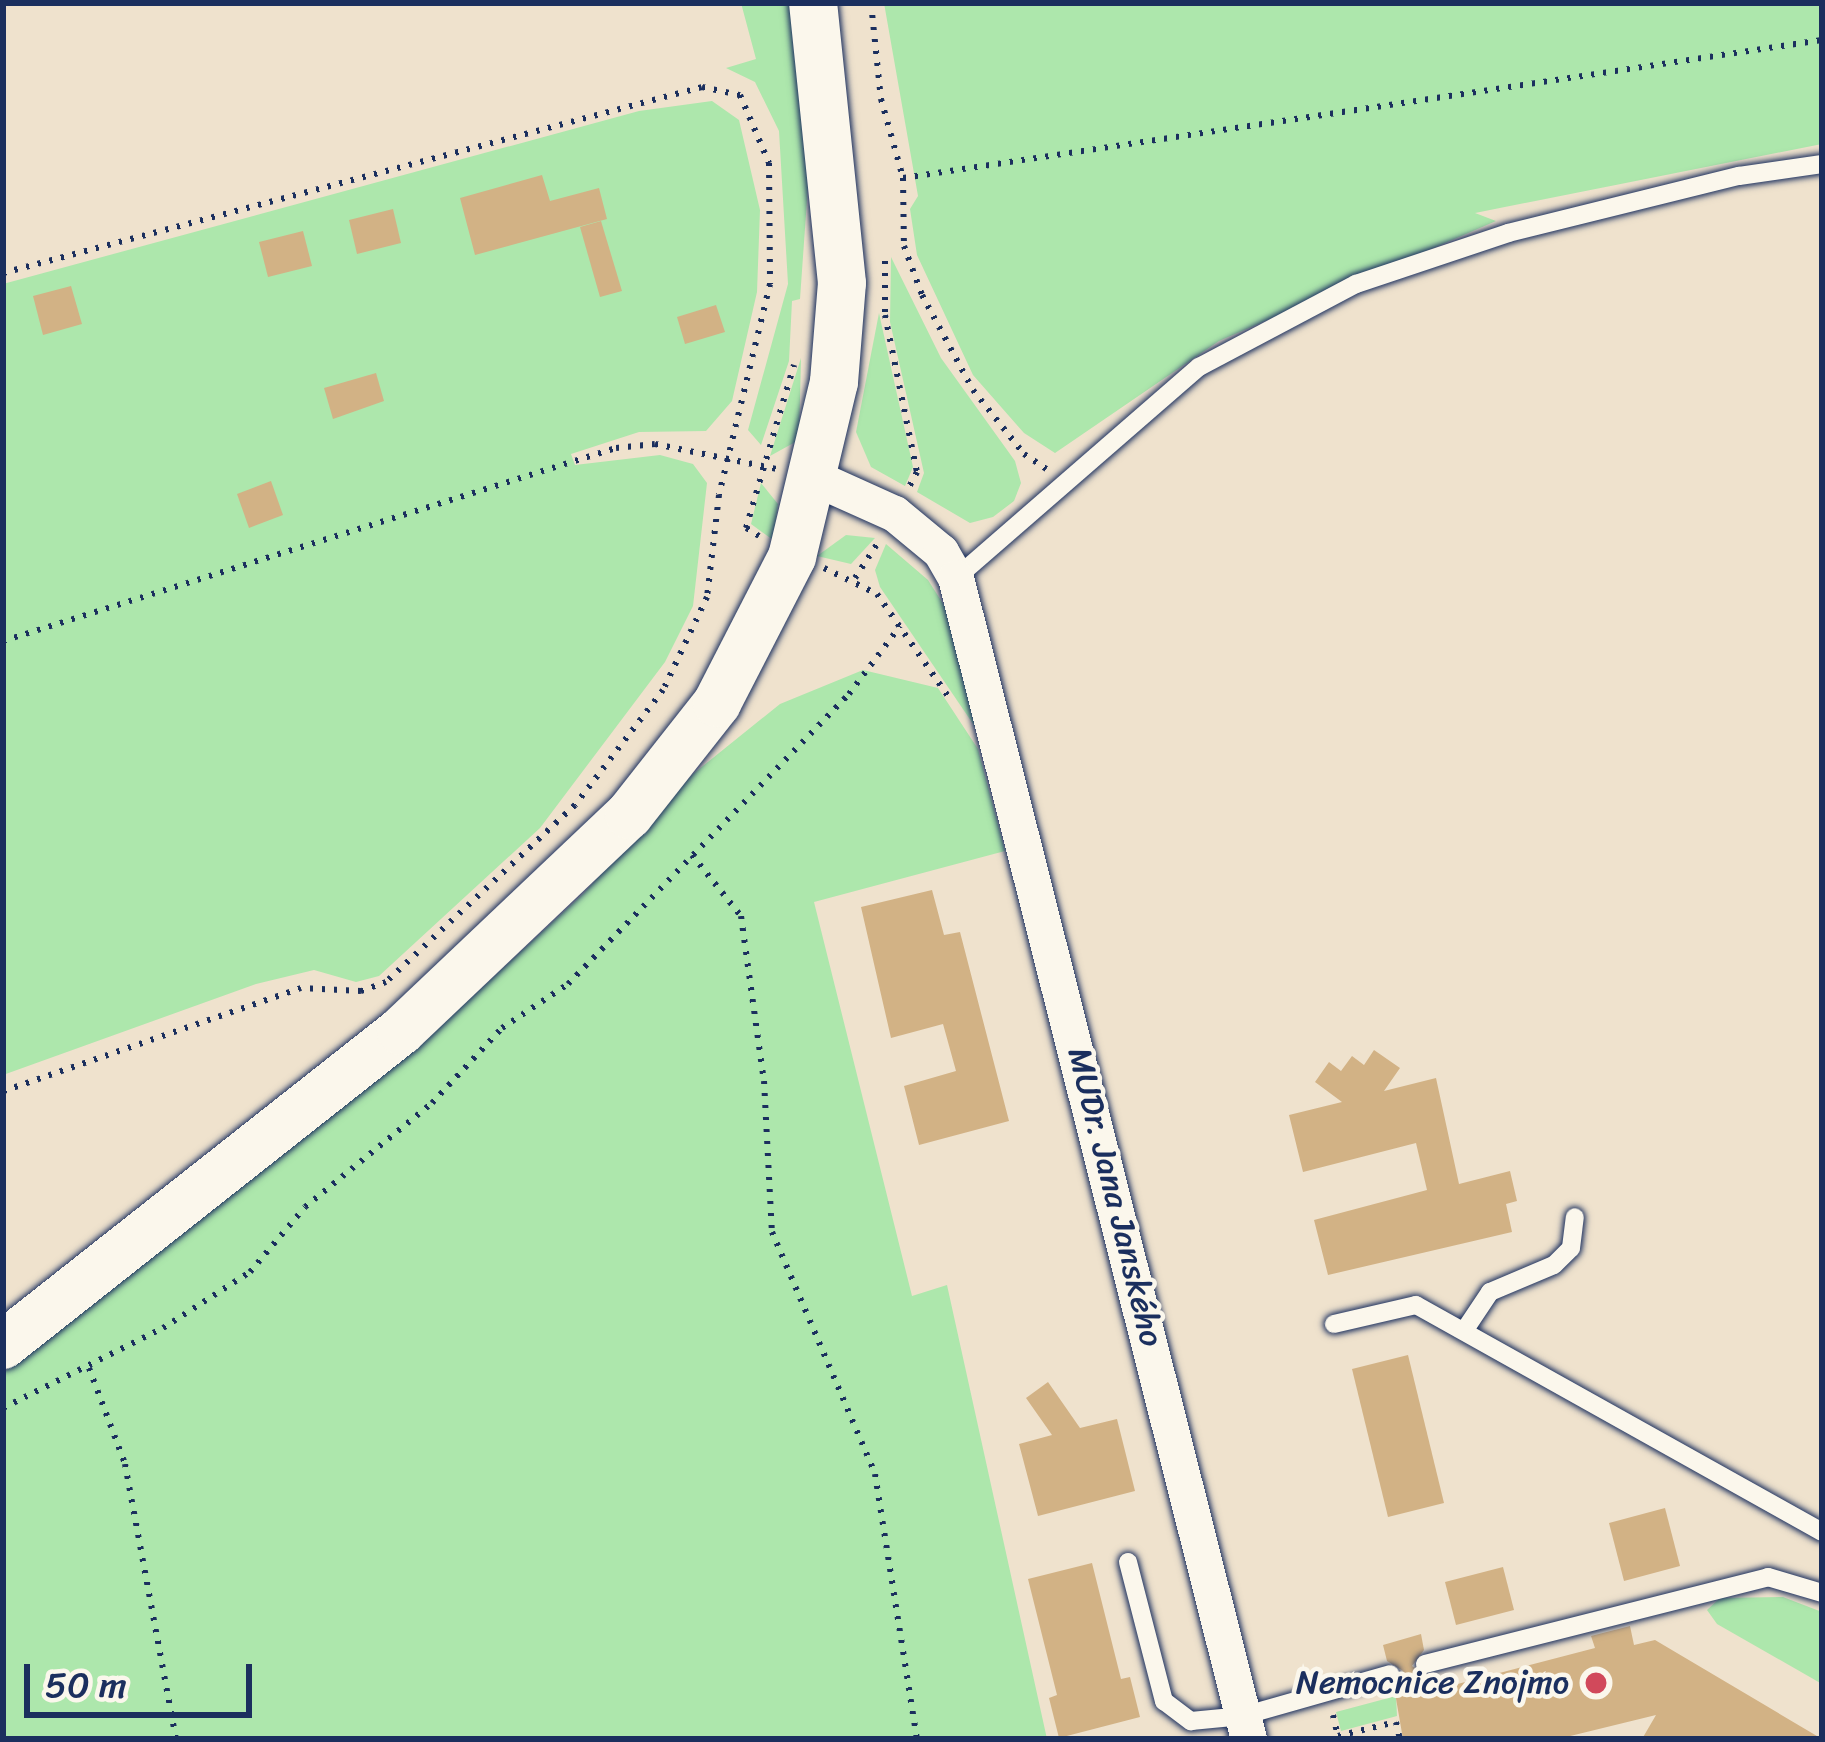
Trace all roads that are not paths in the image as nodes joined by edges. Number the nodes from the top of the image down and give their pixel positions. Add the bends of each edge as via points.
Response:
1 (812, 3) edge
2 (1822, 164) edge
3 (817, 479) junction
4 (956, 578) junction
5 (1575, 1216) dead end
6 (1334, 1324) dead end
7 (1464, 1331) junction
8 (3, 1345) edge
9 (1822, 1532) edge
10 (1128, 1562) dead end
11 (1822, 1570) edge
12 (1820, 1592) edge
13 (1425, 1664) dead end
14 (1390, 1674) dead end
15 (1246, 1727) edge

1 - 3 main road via 842,284
2 - 4 lane via 1508,232 1356,284 1199,367
3 - 4 street via 895,514 941,552
3 - 8 main road via 792,557 718,703 567,877 401,1031
4 - 15 street, MUDr. Jana Janského
5 - 7 lane via 1571,1248 1554,1265 1490,1292
6 - 7 lane via 1416,1305
7 - 9 lane
10 - 15 lane via 1164,1700 1191,1721
11 - 12 lane
12 - 13 lane via 1768,1576
14 - 15 lane

